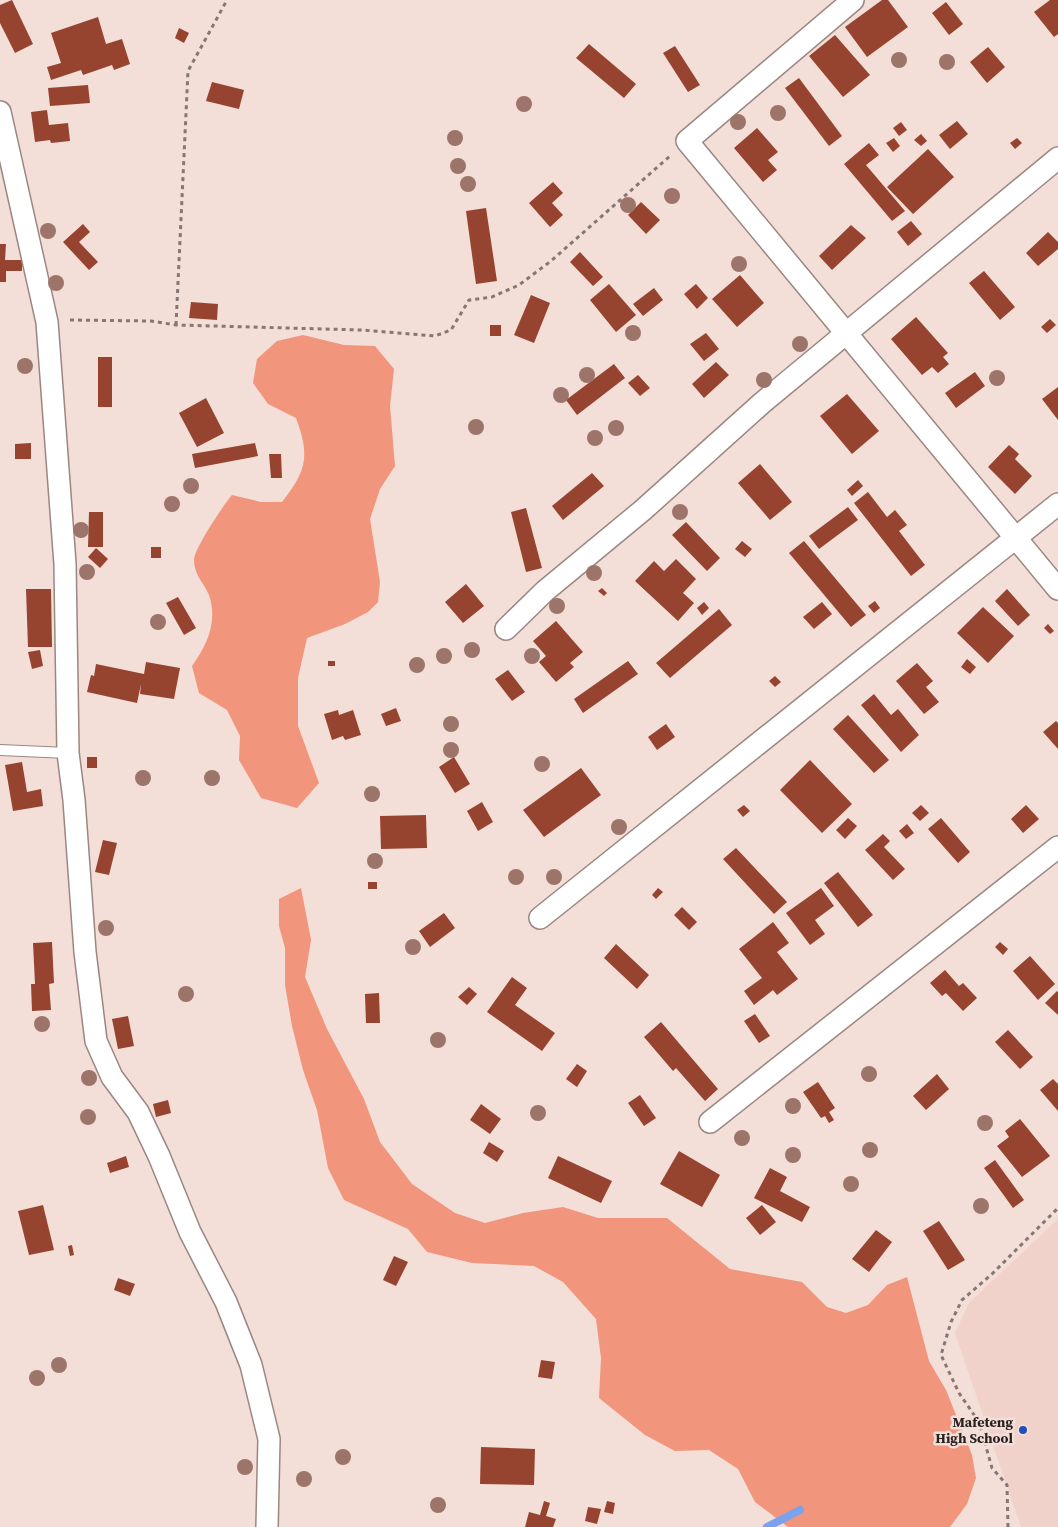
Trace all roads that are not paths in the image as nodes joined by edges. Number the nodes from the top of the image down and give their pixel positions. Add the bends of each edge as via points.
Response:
1 (854, 0) edge
2 (0, 112) edge
3 (1058, 158) edge
4 (846, 334) junction
5 (1058, 504) edge
6 (1016, 538) junction
7 (1058, 590) edge
8 (506, 629) dead end
9 (0, 750) edge
10 (68, 753) junction
11 (1058, 846) edge
12 (540, 918) dead end
13 (710, 1122) dead end
14 (267, 1527) edge

1 - 4 street via 687,141
2 - 10 street via 47,322 65,564
3 - 4 street
4 - 6 street
4 - 8 street via 762,403
5 - 6 street
6 - 7 street
6 - 12 street
9 - 10 lane
10 - 14 street via 96,1041 112,1077 138,1112 190,1232 226,1302 251,1365 269,1439
11 - 13 street

